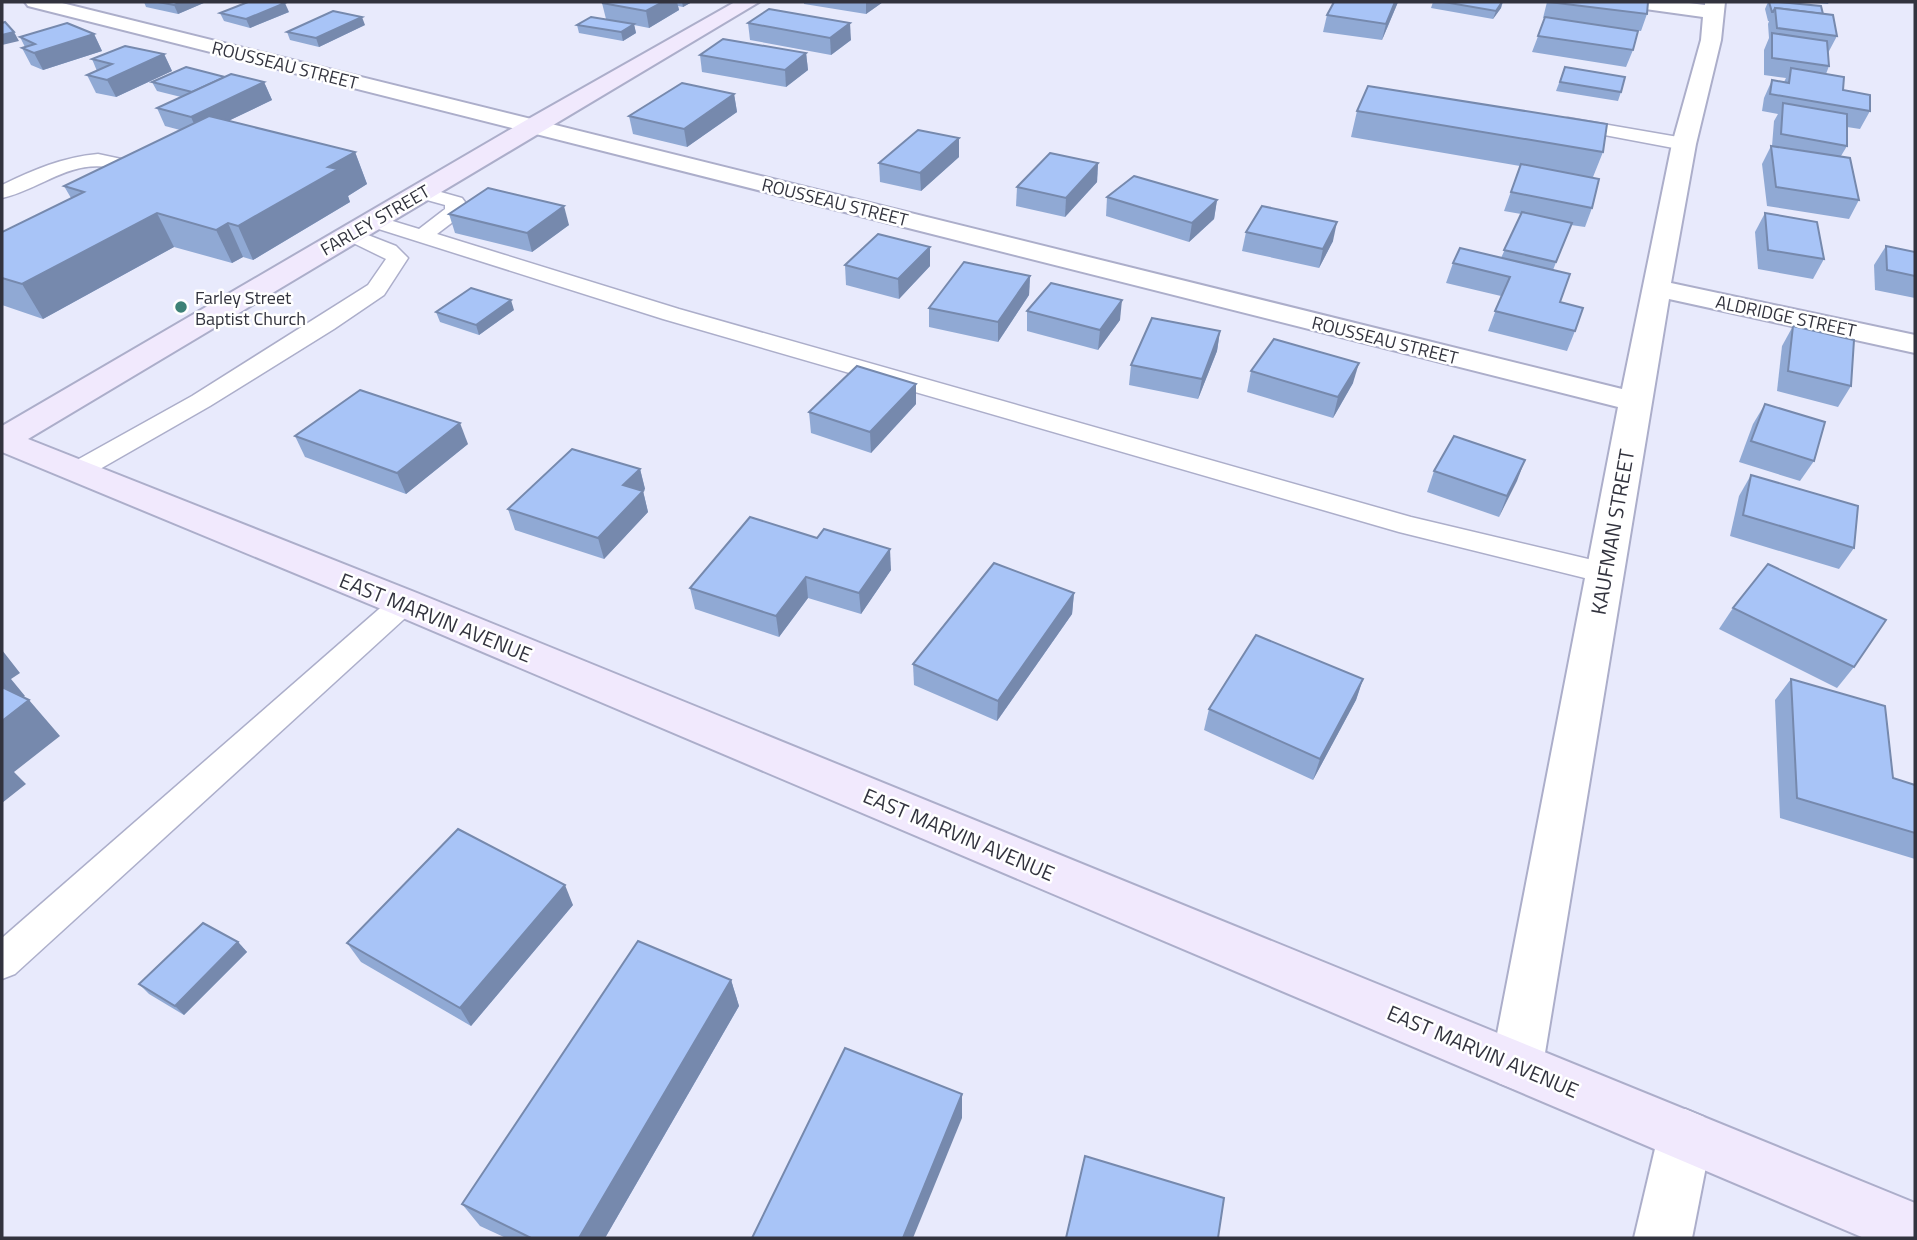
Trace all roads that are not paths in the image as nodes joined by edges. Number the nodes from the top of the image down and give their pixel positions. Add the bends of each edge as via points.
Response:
1 (35, 2) edge
2 (749, 2) edge
3 (1638, 2) edge
4 (1714, 7) edge
5 (1548, 120) edge
6 (531, 127) junction
7 (1684, 144) junction
8 (103, 191) edge
9 (2, 192) edge
10 (423, 193) junction
11 (361, 227) junction
12 (422, 236) junction
13 (1656, 288) junction
14 (1915, 344) edge
15 (1635, 402) junction
16 (2, 440) edge
17 (77, 471) junction
18 (1605, 573) junction
19 (404, 603) junction
20 (2, 962) edge
21 (1517, 1065) junction
22 (1685, 1136) junction
23 (1915, 1231) edge
24 (1663, 1238) edge

1 - 6 street, ROUSSEAU STREET
2 - 6 main road, FARLEY STREET
3 - 4 street
4 - 7 street, KAUFMAN STREET via 1712,40
5 - 7 lane
6 - 10 main road, FARLEY STREET
6 - 15 street, ROUSSEAU STREET
7 - 13 street, KAUFMAN STREET
8 - 9 lane via 131,177 133,167 116,160 72,161
10 - 11 main road, FARLEY STREET
10 - 12 lane via 455,202 455,211
11 - 12 lane
11 - 16 main road, FARLEY STREET
11 - 17 lane via 397,258 376,290 201,401
12 - 18 lane via 671,314 1383,519
13 - 14 street, ALDRIDGE STREET
13 - 15 street, KAUFMAN STREET via 1647,357
15 - 18 street, KAUFMAN STREET
16 - 17 main road, EAST MARVIN AVENUE
17 - 19 main road, EAST MARVIN AVENUE
18 - 21 street, KAUFMAN STREET
19 - 20 lane
19 - 21 main road, EAST MARVIN AVENUE
21 - 22 main road, EAST MARVIN AVENUE
22 - 23 main road, EAST MARVIN AVENUE
22 - 24 street

